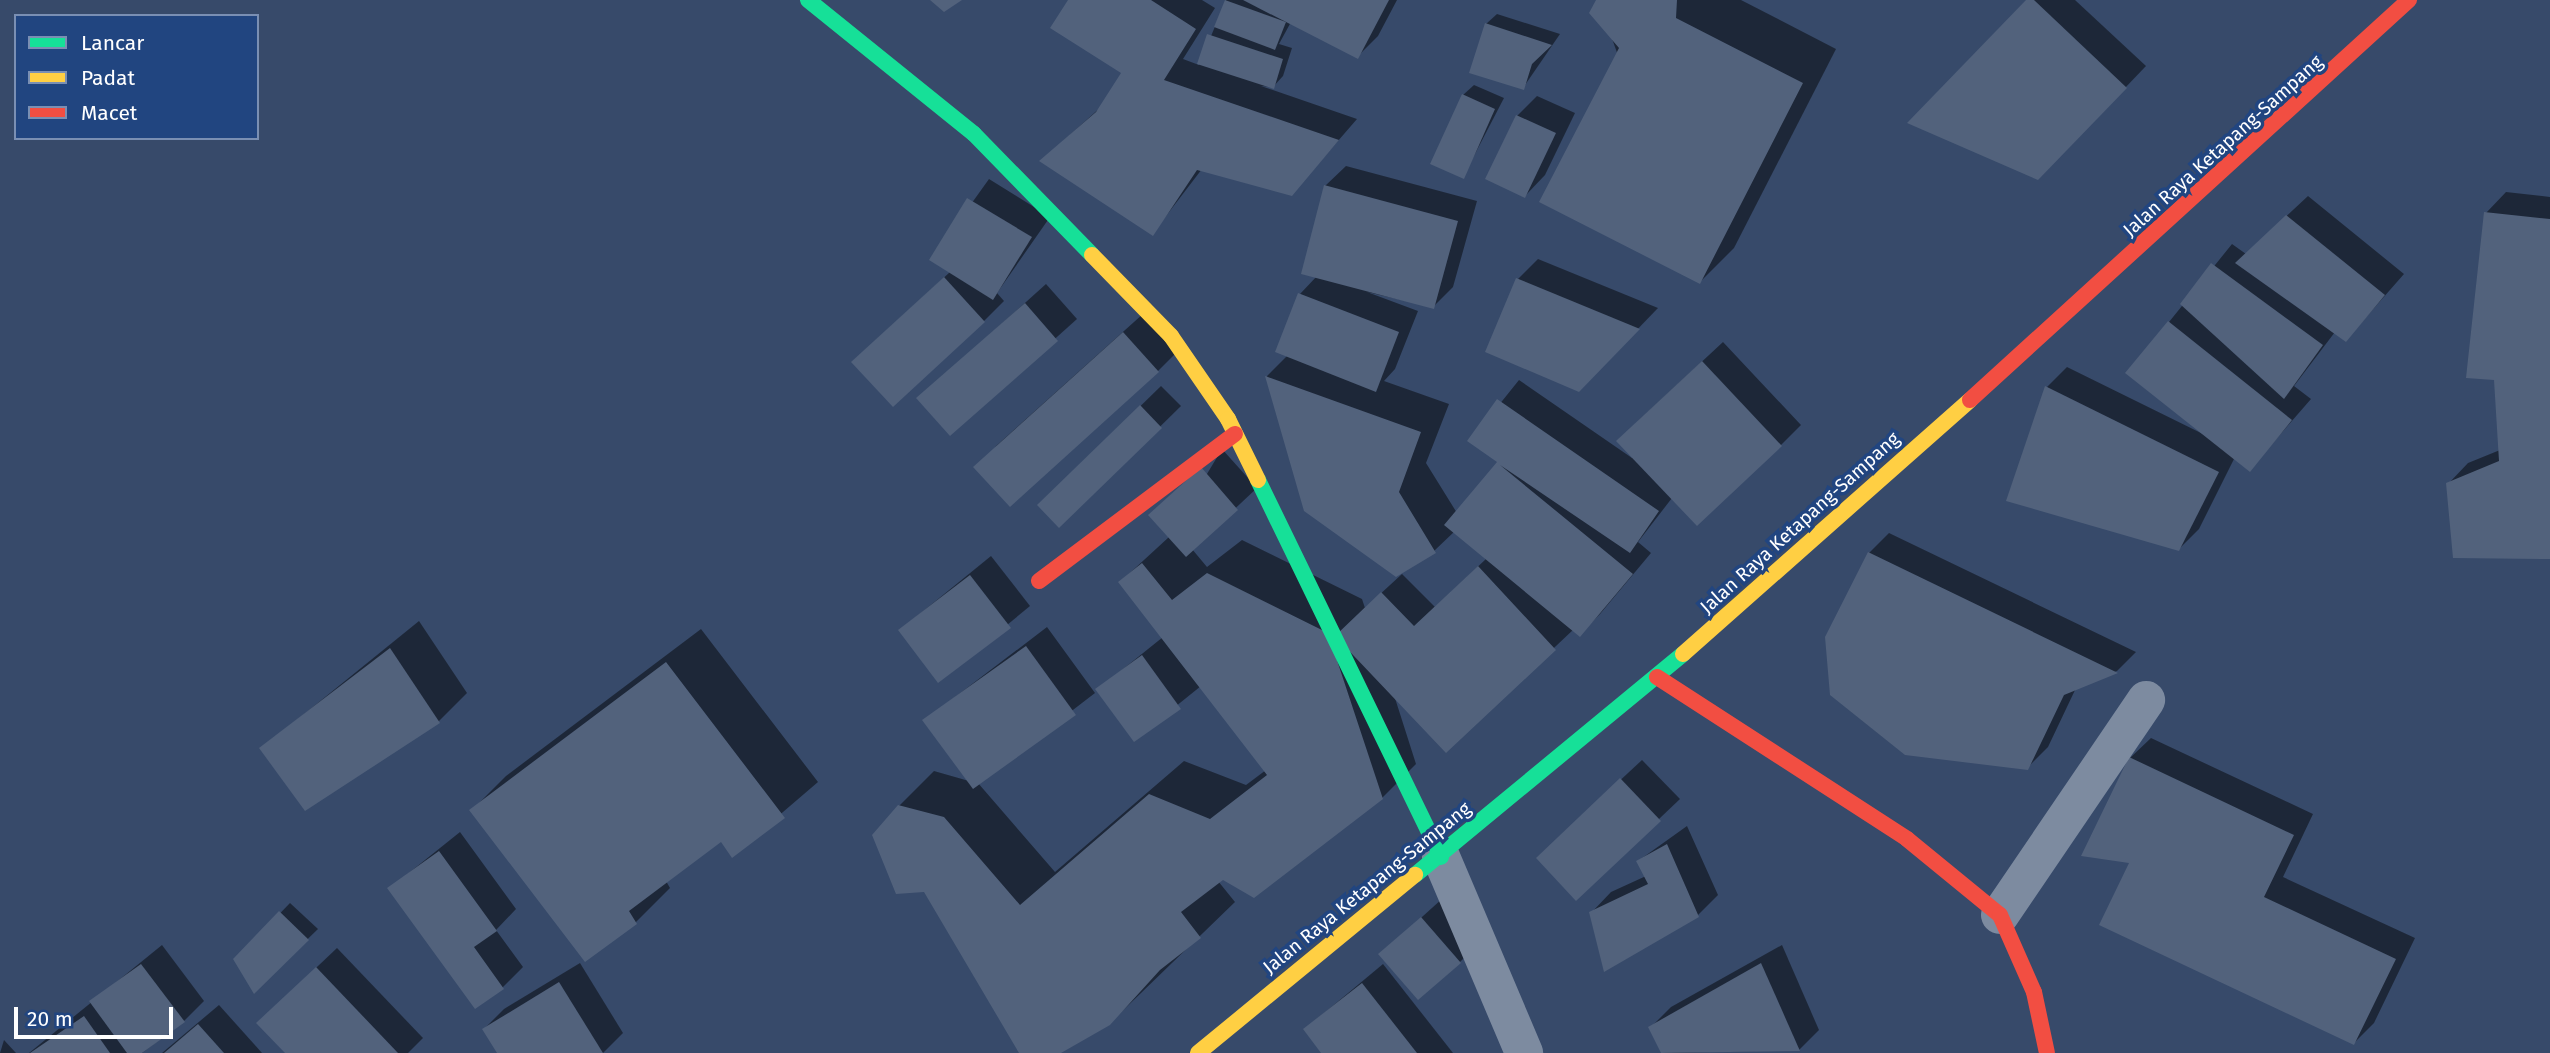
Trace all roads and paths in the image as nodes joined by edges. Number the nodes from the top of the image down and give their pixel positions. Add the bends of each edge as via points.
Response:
1 (808, 0) edge
2 (2409, 0) edge
3 (1235, 434) junction
4 (1039, 581) dead end
5 (1657, 677) junction
6 (2146, 700) dead end
7 (1441, 857) junction
8 (2000, 915) junction
9 (1198, 1053) edge
10 (1524, 1053) edge
11 (2047, 1053) edge

1 - 3 main road via 974,134 1171,336
2 - 5 main road, Jalan Raya Ketapang-Sampang via 2183,211
3 - 4 main road
3 - 7 main road
5 - 7 main road, Jalan Raya Ketapang-Sampang
5 - 8 main road via 1907,839
6 - 8 street
7 - 9 main road, Jalan Raya Ketapang-Sampang
7 - 10 street
8 - 11 main road via 2021,953

